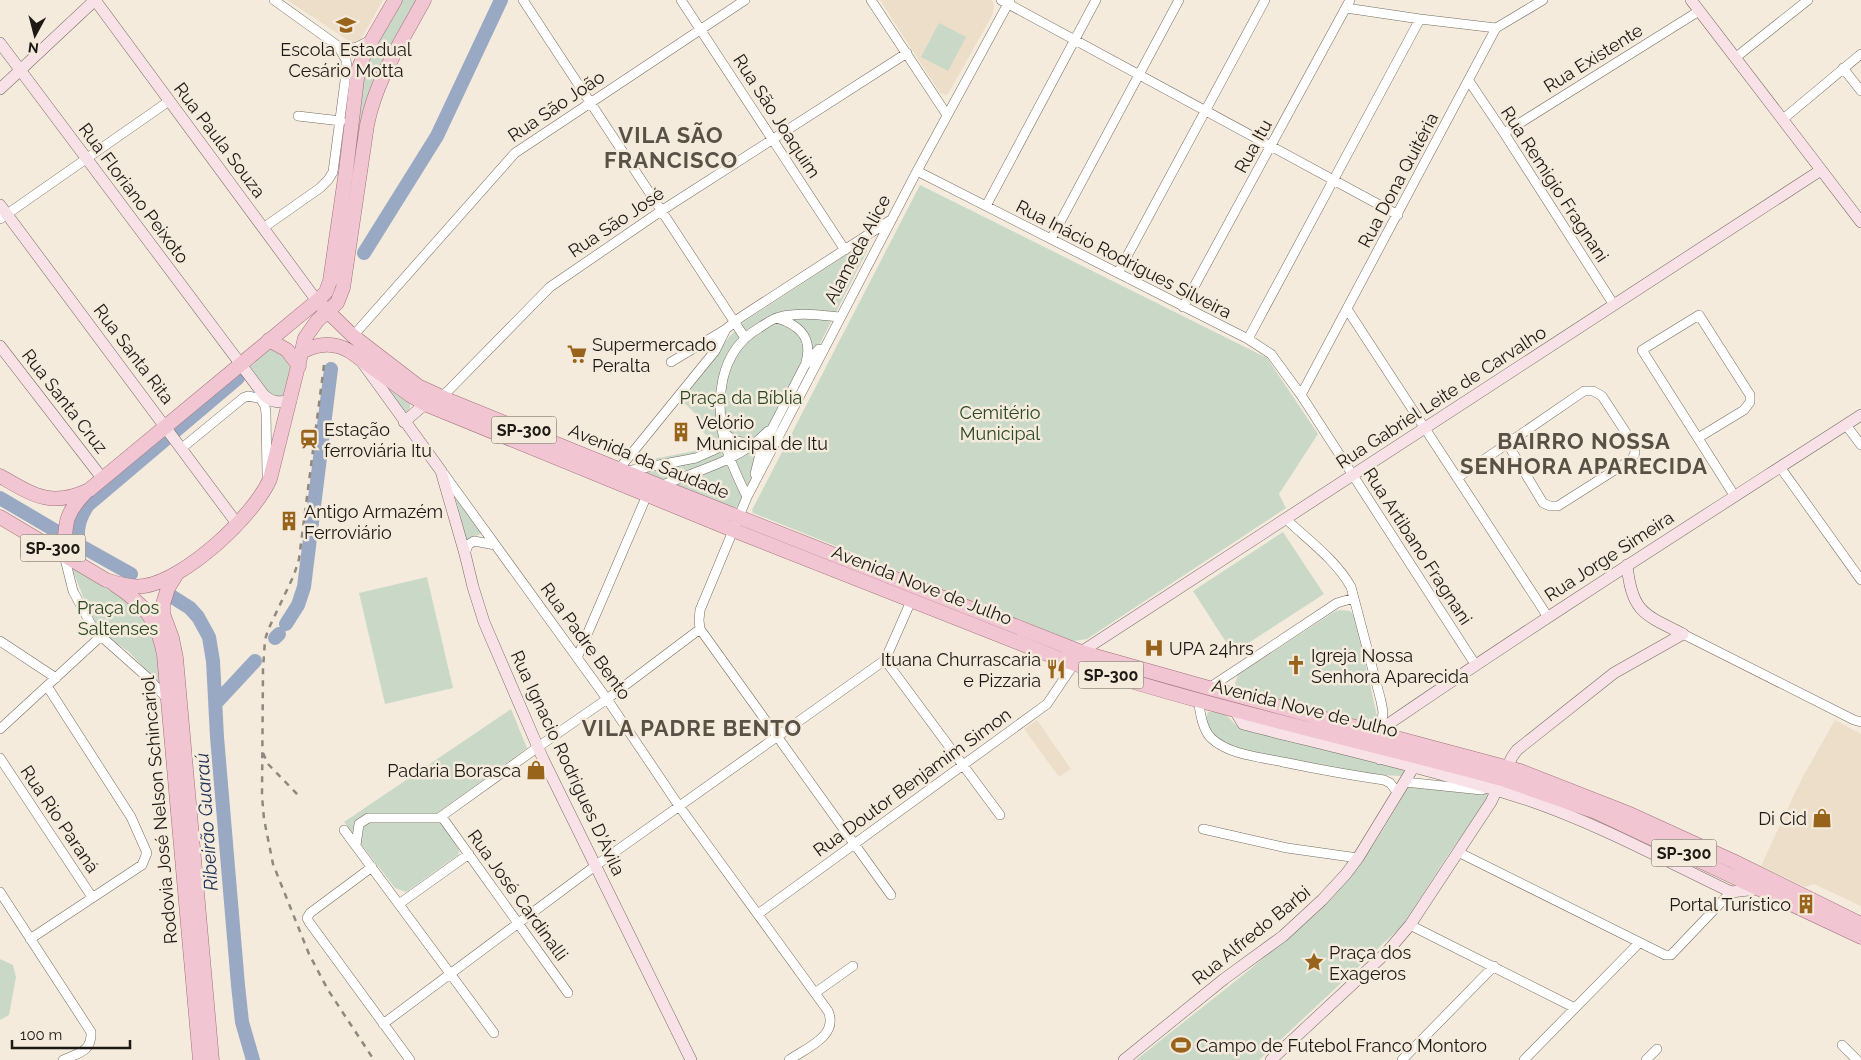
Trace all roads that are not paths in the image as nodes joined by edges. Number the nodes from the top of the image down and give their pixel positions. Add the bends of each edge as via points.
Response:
1 (95, 0) edge
2 (274, 0) edge
3 (394, 0) edge
4 (424, 0) edge
5 (523, 0) edge
6 (681, 0) edge
7 (745, 0) edge
8 (871, 0) edge
9 (1096, 0) edge
10 (1179, 0) edge
11 (1265, 0) edge
12 (1543, 0) edge
13 (1691, 0) edge
14 (1808, 0) edge
15 (1006, 1) edge
16 (1348, 4) edge
17 (1699, 11) junction
18 (1420, 19) junction
19 (1496, 28) junction
20 (700, 29) junction
21 (371, 39) junction
22 (1075, 40) junction
23 (0, 43) edge
24 (338, 46) junction
25 (907, 53) junction
26 (1861, 54) edge
27 (1735, 58) junction
28 (1843, 68) junction
29 (20, 70) junction
30 (1140, 76) junction
31 (1468, 82) junction
32 (0, 89) edge
33 (1861, 92) edge
34 (169, 101) junction
35 (589, 102) junction
36 (1205, 110) junction
37 (947, 115) junction
38 (298, 116) dead end
39 (1782, 120) junction
40 (341, 121) junction
41 (1504, 134) junction
42 (773, 139) junction
43 (1271, 146) junction
44 (86, 159) junction
45 (1821, 170) junction
46 (917, 171) junction
47 (1334, 180) junction
48 (986, 206) junction
49 (661, 211) junction
50 (2, 213) edge
51 (1398, 215) junction
52 (891, 219) junction
53 (1861, 222) edge
54 (263, 228) junction
55 (1051, 239) junction
56 (845, 250) junction
57 (1118, 273) junction
58 (317, 301) junction
59 (1614, 305) junction
60 (1183, 306) junction
61 (1347, 309) junction
62 (327, 312) junction
63 (840, 317) junction
64 (777, 318) junction
65 (734, 322) junction
66 (726, 329) junction
67 (353, 336) junction
68 (745, 338) junction
69 (1248, 339) junction
70 (269, 340) junction
71 (826, 344) junction
72 (0, 346) edge
73 (302, 352) junction
74 (358, 357) junction
75 (671, 362) dead end
76 (240, 364) junction
77 (805, 365) junction
78 (299, 366) junction
79 (1301, 395) junction
80 (442, 397) junction
81 (264, 399) junction
82 (291, 400) junction
83 (425, 404) junction
84 (1861, 415) edge
85 (404, 422) junction
86 (774, 425) junction
87 (1846, 425) junction
88 (167, 428) junction
89 (1425, 428) junction
90 (723, 431) junction
91 (1698, 438) junction
92 (1507, 443) junction
93 (753, 444) junction
94 (180, 445) junction
95 (726, 445) junction
96 (1861, 445) edge
97 (730, 458) junction
98 (678, 463) junction
99 (1780, 467) junction
100 (441, 471) junction
101 (620, 474) junction
102 (1353, 475) junction
103 (0, 476) edge
104 (102, 478) junction
105 (679, 478) junction
106 (1457, 478) junction
107 (268, 483) junction
108 (660, 486) junction
109 (752, 486) junction
110 (88, 490) junction
111 (647, 495) junction
112 (1734, 495) junction
113 (747, 497) junction
114 (739, 516) junction
115 (0, 517) edge
116 (1286, 519) junction
117 (238, 525) junction
118 (733, 530) junction
119 (496, 545) junction
120 (465, 554) junction
121 (64, 555) junction
122 (1627, 565) junction
123 (180, 570) junction
124 (106, 580) junction
125 (1861, 580) edge
126 (1354, 598) junction
127 (911, 601) junction
128 (1548, 617) junction
129 (700, 629) junction
130 (1683, 634) junction
131 (100, 637) junction
132 (0, 641) edge
133 (577, 658) junction
134 (1077, 658) junction
135 (885, 660) junction
136 (1475, 664) junction
137 (56, 678) junction
138 (47, 686) junction
139 (1209, 688) junction
140 (1198, 699) junction
141 (607, 700) junction
142 (168, 702) junction
143 (1861, 722) edge
144 (0, 729) edge
145 (778, 736) junction
146 (1380, 746) junction
147 (538, 747) junction
148 (0, 758) edge
149 (963, 765) junction
150 (1413, 768) junction
151 (1502, 779) junction
152 (1404, 782) junction
153 (1398, 792) junction
154 (679, 806) junction
155 (1000, 815) dead end
156 (442, 816) junction
157 (1203, 829) dead end
158 (344, 830) dead end
159 (855, 844) junction
160 (356, 845) junction
161 (1458, 852) junction
162 (469, 854) junction
163 (1358, 858) junction
164 (1733, 861) junction
165 (595, 866) junction
166 (1711, 866) junction
167 (372, 867) junction
168 (1757, 889) junction
169 (0, 892) edge
170 (1731, 892) junction
171 (891, 895) dead end
172 (92, 898) junction
173 (399, 904) junction
174 (758, 914) junction
175 (518, 923) junction
176 (1861, 924) edge
177 (1410, 925) junction
178 (1861, 937) edge
179 (30, 939) junction
180 (1639, 943) junction
181 (853, 966) dead end
182 (1494, 966) junction
183 (450, 974) junction
184 (568, 993) dead end
185 (815, 993) junction
186 (1575, 1008) junction
187 (383, 1024) junction
188 (494, 1033) dead end
189 (1842, 1045) dead end
190 (1656, 1049) dead end
191 (63, 1060) edge
192 (200, 1060) edge
193 (212, 1060) edge
194 (410, 1060) edge
195 (691, 1060) edge
196 (789, 1060) edge
197 (1124, 1060) edge
198 (1271, 1060) edge
199 (1402, 1060) edge
200 (1524, 1060) edge
201 (1646, 1060) edge
202 (1857, 1060) edge

1 - 29 street
1 - 34 street, Rua Paula Souza
2 - 24 street
3 - 21 main road
4 - 62 main road via 383,74 373,100 345,278 337,303
5 - 35 street
6 - 20 street, Rua São Joaquim
7 - 20 street, Rua São João
8 - 25 street
9 - 22 street
10 - 30 street
11 - 36 street
12 - 19 street
13 - 17 street
14 - 27 street
15 - 22 street
15 - 37 street, Alameda Alice
16 - 18 street
16 - 43 street, Rua Itu
17 - 27 street
17 - 41 street, Rua Existente
18 - 19 street
18 - 47 street
19 - 31 street, Rua Dona Quitéria
20 - 35 street, Rua São João
20 - 42 street, Rua São Joaquim
21 - 24 street via 356,48
21 - 58 main road via 356,79 330,281 326,292
22 - 30 street
22 - 48 street
23 - 29 street, Rua Floriano Peixoto
24 - 40 street via 347,66
25 - 37 street
25 - 42 street, Rua São José
26 - 28 street
27 - 39 street
28 - 33 street
28 - 39 street
29 - 32 street
29 - 44 street, Rua Floriano Peixoto
30 - 36 street
30 - 55 street
31 - 41 street, Rua Remigio Fragnani
31 - 51 street, Rua Dona Quitéria
34 - 44 street
34 - 54 street, Rua Paula Souza
35 - 49 street
35 - 67 street, Rua São João via 515,153
36 - 43 street
36 - 57 street
37 - 46 street, Alameda Alice
38 - 40 street
39 - 45 street
40 - 54 street via 332,176
41 - 59 street, Rua Remigio Fragnani
42 - 49 street, Rua São José
42 - 56 street, Rua São Joaquim
43 - 47 street
43 - 60 street, Rua Itu
44 - 50 street
44 - 76 street, Rua Floriano Peixoto
45 - 53 street
45 - 59 street, Rua Gabriel Leite de Carvalho
46 - 48 street, Rua Inácio Rodrigues Silveira
46 - 52 street, Alameda Alice
47 - 51 street
47 - 69 street
48 - 55 street, Rua Inácio Rodrigues Silveira
49 - 65 street
49 - 80 street, Rua São José via 550,287
50 - 88 street, Rua Santa Rita
51 - 61 street, Rua Dona Quitéria
52 - 56 street
52 - 63 street, Alameda Alice
54 - 58 street, Rua Paula Souza
55 - 57 street, Rua Inácio Rodrigues Silveira
56 - 65 street
57 - 60 street, Rua Inácio Rodrigues Silveira
58 - 62 main road, Avenida da Saudade / SP-300
58 - 70 main road
59 - 89 street, Rua Gabriel Leite de Carvalho
60 - 69 street, Rua Inácio Rodrigues Silveira
61 - 79 street, Rua Dona Quitéria
61 - 89 street
62 - 67 main road, Avenida da Saudade / SP-300
62 - 73 main road via 305,338
63 - 64 street via 794,314
63 - 71 street, Alameda Alice
64 - 68 street
64 - 77 street via 795,326 804,335 809,349
65 - 66 street
65 - 68 street
66 - 75 street
66 - 101 street via 715,351
67 - 80 main road, Avenida da Saudade / SP-300 via 418,386
68 - 90 street via 730,357 721,384
69 - 79 street, Rua Inácio Rodrigues Silveira via 1272,354
70 - 76 main road
70 - 78 main road via 287,350
71 - 77 street
71 - 109 street, Alameda Alice
72 - 104 street, Rua Santa Cruz
73 - 74 main road, Avenida da Saudade / SP-300 via 328,344
73 - 78 main road, SP-300
74 - 83 main road, Avenida da Saudade / SP-300
74 - 85 street, Rua Padre Bento
76 - 81 street
76 - 88 main road
77 - 86 street
78 - 82 main road, SP-300
79 - 102 street, Rua Artibano Fragnani
80 - 83 street
80 - 101 main road, Avenida da Saudade / SP-300
81 - 82 street
81 - 94 street via 248,396 239,400
81 - 107 street
82 - 107 main road, SP-300
83 - 85 street
83 - 101 main road, Avenida da Saudade / SP-300
84 - 87 street, Rua Jorge Simeira
85 - 100 street, Rua Padre Bento
86 - 93 street
86 - 109 street via 760,454
87 - 96 street
87 - 99 street, Rua Jorge Simeira
88 - 94 street, Rua Santa Rita
88 - 104 main road
89 - 102 street, Rua Gabriel Leite de Carvalho
89 - 106 street
90 - 93 street via 731,439
90 - 95 street
91 - 91 street via 1642,350 1698,315 1750,395 1750,402 1744,410
91 - 112 street
92 - 92 street via 1584,391 1593,391 1602,396 1634,445 1635,453 1632,459 1558,506 1550,506 1544,503
92 - 106 street
93 - 97 street
94 - 117 street, Rua Santa Rita
95 - 97 street
95 - 98 street
97 - 105 street
97 - 113 street
98 - 101 street
98 - 105 street
99 - 112 street, Rua Jorge Simeira
99 - 125 street
100 - 119 street, Rua Padre Bento
100 - 120 street, Rua Ignacio Rodrigues D'Ávila
101 - 108 main road, Avenida da Saudade via 648,489
101 - 111 main road, Avenida da Saudade / SP-300
102 - 116 street, Rua Gabriel Leite de Carvalho
102 - 136 street, Rua Artibano Fragnani
103 - 110 main road via 47,499 67,498
104 - 110 main road
105 - 108 street
106 - 128 street
107 - 117 main road, SP-300 via 259,500
108 - 114 main road, Avenida da Saudade / SP-300
109 - 113 street, Alameda Alice
110 - 121 main road via 67,518
111 - 118 main road, Avenida da Saudade / SP-300
111 - 133 street
112 - 122 street, Rua Jorge Simeira
113 - 114 street, Alameda Alice
114 - 118 street, Alameda Alice
114 - 134 main road, Avenida Nove de Julho / SP-300
115 - 121 main road, SP-300
116 - 126 street via 1346,578
116 - 134 street, Rua Gabriel Leite de Carvalho
117 - 123 main road, SP-300
118 - 127 main road, Avenida Nove de Julho / SP-300
118 - 129 street, Alameda Alice via 700,610
119 - 120 street via 474,541 468,545
119 - 133 street, Rua Padre Bento
120 - 147 street, Rua Ignacio Rodrigues D'Ávila via 484,622
121 - 124 main road, SP-300
121 - 131 street via 75,596
122 - 128 street, Rua Jorge Simeira
122 - 130 street via 1635,603 1656,621
123 - 124 main road, SP-300 via 144,586
123 - 193 main road, Rodovia José Nelson Schincariol via 165,594 163,608 176,658
124 - 142 main road, Rodovia José Nelson Schincariol via 129,594 155,624 164,655
126 - 139 street via 1337,603
126 - 146 street via 1383,712
127 - 134 main road, Avenida Nove de Julho / SP-300 via 1039,650
127 - 135 street
128 - 136 street, Rua Jorge Simeira
129 - 141 street
129 - 145 street
130 - 143 street
130 - 151 street via 1614,672 1517,750
131 - 137 street
131 - 142 street via 159,688
132 - 137 street
133 - 141 street, Rua Padre Bento
134 - 139 main road, Avenida Nove de Julho / SP-300 via 1099,658
134 - 140 main road, Avenida Nove de Julho / SP-300
134 - 149 street, Rua Doutor Benjamim Simon via 1047,704
135 - 145 street
135 - 149 street
136 - 146 street, Rua Jorge Simeira via 1390,723
137 - 138 street
138 - 144 street
138 - 172 street via 131,817 146,853 142,865
139 - 146 main road, Avenida Nove de Julho / SP-300
140 - 146 main road, Avenida Nove de Julho / SP-300
140 - 153 street via 1203,724 1210,737 1224,747 1258,757 1384,780
141 - 147 street
141 - 154 street, Rua Padre Bento
142 - 192 main road, Rodovia José Nelson Schincariol
145 - 154 street
145 - 159 street
146 - 150 street
146 - 151 main road, Avenida Nove de Julho / SP-300
147 - 156 street
147 - 165 street, Rua Ignacio Rodrigues D'Ávila
148 - 172 street, Rua Rio Paraná
149 - 155 street
149 - 159 street, Rua Doutor Benjamim Simon
150 - 151 street
150 - 152 street, Rua Alfredo Barbi
151 - 152 street
151 - 161 street
151 - 164 main road, Avenida Nove de Julho / SP-300 via 1604,803
151 - 166 main road, Avenida Nove de Julho / SP-300 via 1596,812
151 - 170 street via 1528,800 1588,823
152 - 153 street, Rua Alfredo Barbi
153 - 163 street, Rua Alfredo Barbi
154 - 165 street
154 - 174 street, Rua Padre Bento
156 - 160 street via 368,818 360,824
156 - 162 street, Rua José Cardinalli
157 - 163 street via 1288,848
158 - 160 street
159 - 171 street
159 - 174 street, Rua Doutor Benjamim Simon
160 - 167 street
161 - 177 street
161 - 180 street
162 - 173 street
162 - 175 street, Rua José Cardinalli
163 - 197 street, Rua Alfredo Barbi via 1301,921
164 - 166 main road via 1726,867
164 - 176 main road, Avenida Nove de Julho / SP-300
165 - 175 street
165 - 195 street, Rua Ignacio Rodrigues D'Ávila
166 - 168 main road, Avenida Nove de Julho / SP-300
167 - 173 street
167 - 187 street via 307,918
168 - 170 street
168 - 178 main road, Avenida Nove de Julho / SP-300
169 - 179 street
170 - 180 street via 1671,955
172 - 179 street
173 - 183 street
174 - 185 street, Rua Padre Bento
175 - 183 street
175 - 184 street, Rua José Cardinalli
177 - 182 street
177 - 198 street via 1387,952
179 - 191 street via 91,1032 89,1046
180 - 186 street
181 - 185 street
182 - 186 street
182 - 199 street
183 - 187 street
183 - 188 street
185 - 196 street, Rua Padre Bento via 828,1010 830,1027 825,1035
186 - 200 street
187 - 194 street
189 - 202 street
190 - 201 street

